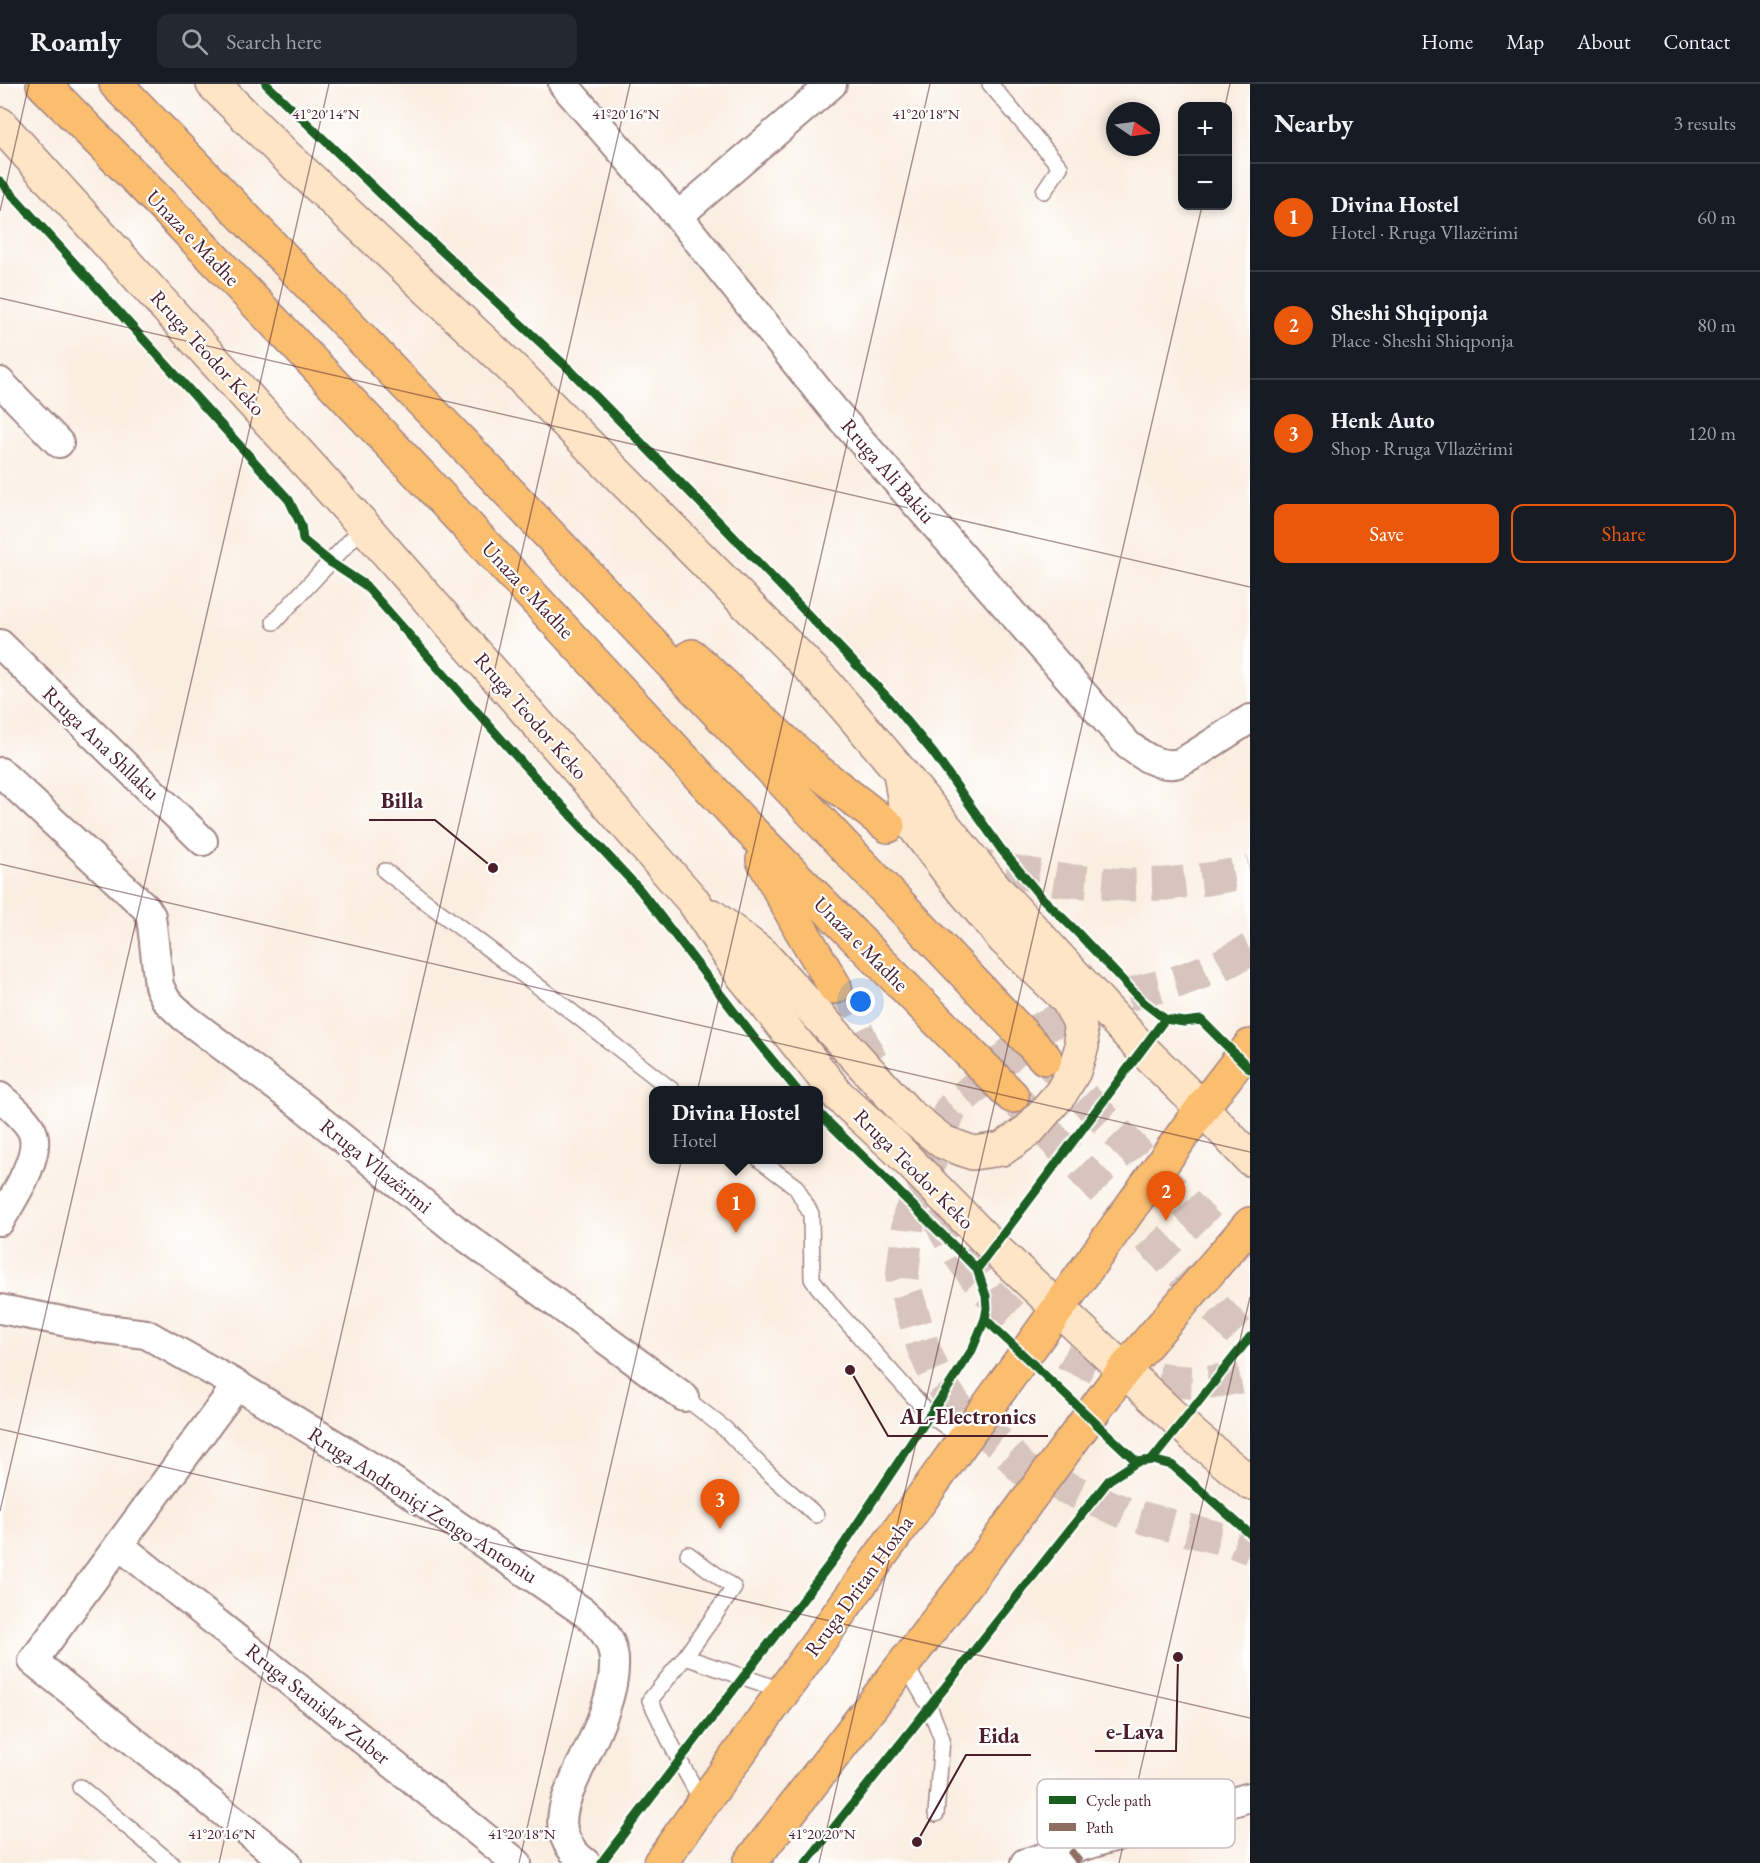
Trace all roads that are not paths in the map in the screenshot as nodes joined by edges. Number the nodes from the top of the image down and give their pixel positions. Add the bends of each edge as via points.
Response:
1 (43, 84) edge
2 (116, 84) edge
3 (213, 84) edge
4 (563, 84) edge
5 (832, 84) edge
6 (990, 84) edge
7 (0, 124) edge
8 (1044, 191) dead end
9 (678, 216) junction
10 (0, 382) edge
11 (59, 443) dead end
12 (487, 469) junction
13 (364, 526) junction
14 (274, 622) dead end
15 (0, 644) edge
16 (1250, 718) edge
17 (899, 770) junction
18 (0, 772) edge
19 (744, 824) junction
20 (888, 826) dead end
21 (203, 841) dead end
22 (385, 871) dead end
23 (694, 902) junction
24 (835, 987) tunnel mouth
25 (1250, 1046) edge
26 (1046, 1058) tunnel mouth
27 (667, 1086) edge
28 (0, 1096) edge
29 (1012, 1096) tunnel mouth
30 (1203, 1108) junction
31 (1250, 1159) edge
32 (765, 1164) edge
33 (0, 1221) edge
34 (1250, 1224) edge
35 (0, 1309) edge
36 (1058, 1309) junction
37 (1124, 1370) junction
38 (237, 1385) junction
39 (684, 1397) joint
40 (964, 1440) junction
41 (1250, 1483) edge
42 (816, 1515) dead end
43 (119, 1545) junction
44 (688, 1554) dead end
45 (685, 1657) junction
46 (904, 1664) junction
47 (784, 1691) junction
48 (80, 1787) dead end
49 (1250, 1797) edge
50 (1235, 1802) edge
51 (703, 1803) junction
52 (936, 1814) dead end
53 (1099, 1848) edge
54 (1075, 1856) edge
55 (171, 1863) edge
56 (287, 1863) edge
57 (517, 1863) edge
58 (586, 1863) edge
59 (660, 1863) edge
60 (750, 1863) edge
61 (1025, 1863) edge

1 - 19 main road, Unaza e Madhe via 403,457
2 - 12 main road
3 - 17 main road via 531,387 826,684
4 - 9 street, Rruga Ali Bakiu
5 - 9 street
6 - 8 lane via 1060,167
7 - 13 main road, Rruga Teodor Keko
9 - 16 street, Rruga Ali Bakiu via 833,408 1128,745 1157,763 1176,765
10 - 11 street
12 - 20 main road via 816,770
12 - 26 main road
13 - 14 lane
13 - 23 main road, Rruga Teodor Keko
15 - 21 street, Rruga Ana Shllaku
17 - 23 main road via 907,817 1004,939 1067,999 1079,1021 1082,1046 1061,1093 1029,1130 1002,1149 973,1153 943,1142 908,1114 762,954
17 - 30 main road via 995,888 1142,1049
18 - 39 street, Rruga Vllazërimi via 146,908 151,916 159,986 172,1006 454,1229
19 - 24 main road
19 - 29 main road, Unaza e Madhe
22 - 27 lane
23 - 36 main road, Rruga Teodor Keko via 740,972 838,1095
25 - 30 main road, Rruga Dritan Hoxha
28 - 33 street via 23,1117 33,1132 34,1144 31,1161
30 - 31 main road
30 - 36 main road, Rruga Dritan Hoxha
32 - 40 lane via 796,1187 811,1214 812,1279 930,1415
34 - 37 main road
35 - 38 street, Rruga Androniçi Zengo Antoniu via 146,1334
36 - 37 main road, Rruga Teodor Keko
36 - 40 main road, Rruga Dritan Hoxha
37 - 41 main road, Rruga Teodor Keko
37 - 46 main road
38 - 43 street
38 - 58 street, Rruga Androniçi Zengo Antoniu via 381,1473 588,1615 606,1634 614,1652 614,1682 563,1813 567,1843
39 - 42 lane, Rruga Vllazërimi via 725,1429
40 - 47 main road, Rruga Dritan Hoxha
43 - 56 street via 33,1661
43 - 57 street, Rruga Stanislav Zuber
44 - 45 lane via 734,1588
45 - 47 lane
45 - 51 lane via 651,1700
46 - 52 lane via 929,1706 942,1739
46 - 60 main road
47 - 51 main road, Rruga Dritan Hoxha
48 - 55 lane
49 - 50 street
51 - 59 main road, Rruga Dritan Hoxha
53 - 54 street
54 - 61 street

